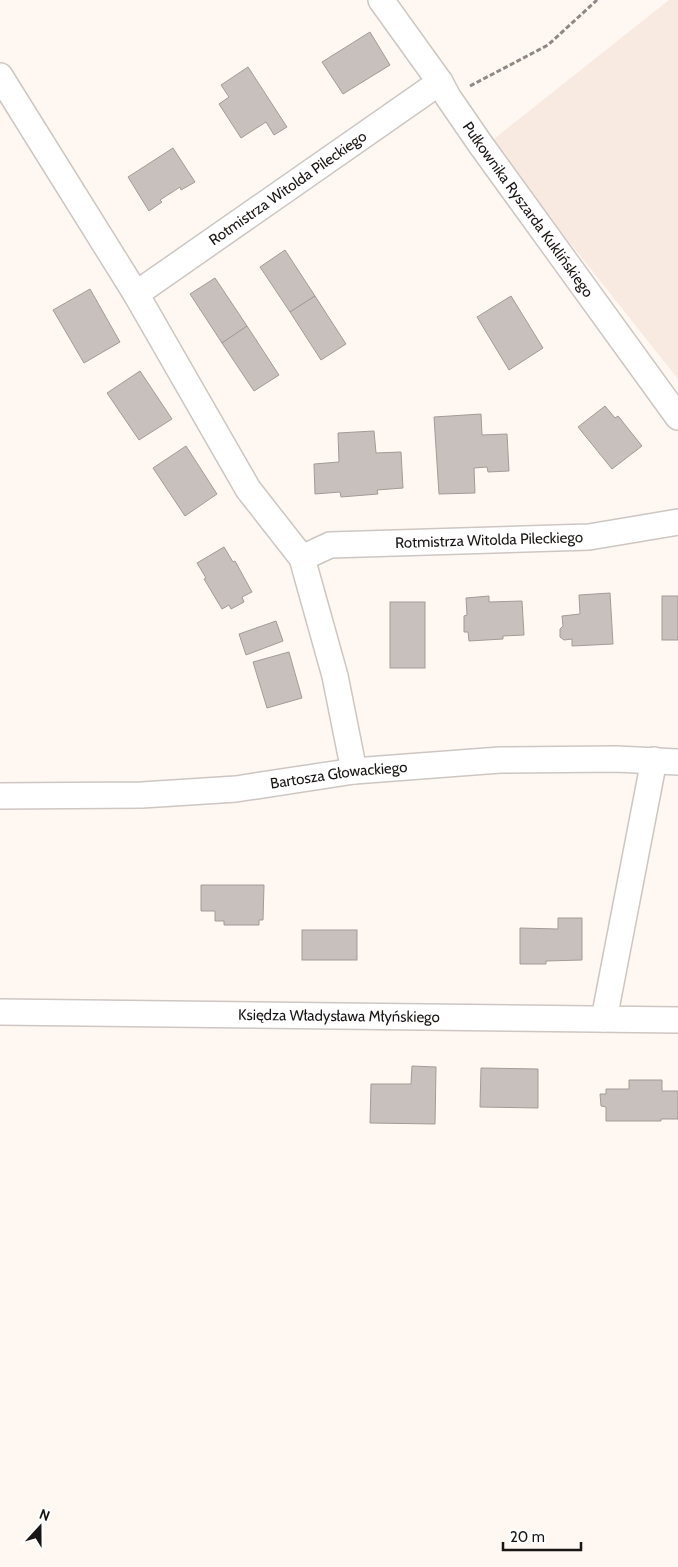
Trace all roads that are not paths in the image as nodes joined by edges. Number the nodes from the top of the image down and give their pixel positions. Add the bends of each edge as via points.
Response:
1 (381, 0) edge
2 (0, 76) edge
3 (444, 90) junction
4 (136, 294) junction
5 (678, 417) edge
6 (678, 522) edge
7 (302, 558) junction
8 (666, 761) edge
9 (354, 771) junction
10 (0, 796) edge
11 (0, 1012) edge
12 (604, 1019) junction
13 (678, 1020) edge

1 - 3 street, Pułkownika Ryszarda Kuklińskiego
2 - 4 street
3 - 4 street, Rotmistrza Witolda Pileckiego
3 - 5 street, Pułkownika Ryszarda Kuklińskiego
4 - 7 street via 248,490
6 - 7 street, Rotmistrza Witolda Pileckiego via 590,537 330,545
7 - 9 street via 335,676
8 - 9 street, Bartosza Głowackiego via 500,760
8 - 12 street
9 - 10 street, Bartosza Głowackiego via 236,789 142,795
11 - 12 street, Księdza Władysława Młyńskiego
12 - 13 street, Księdza Władysława Młyńskiego

